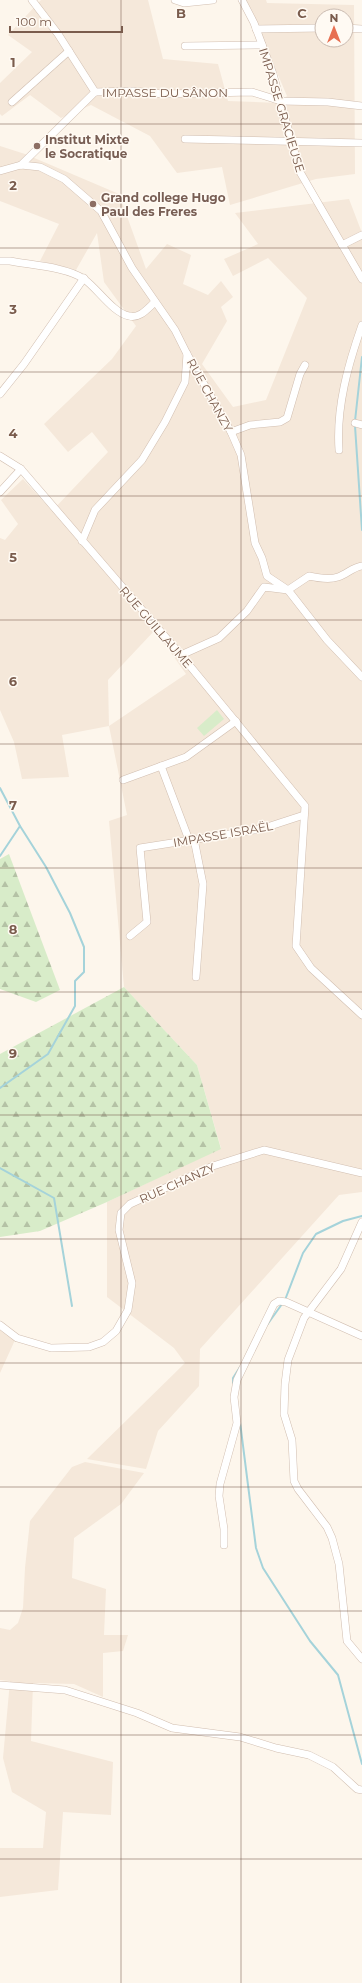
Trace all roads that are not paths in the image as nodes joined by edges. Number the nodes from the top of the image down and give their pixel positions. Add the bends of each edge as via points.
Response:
1 (32, 0) edge
2 (175, 0) edge
3 (213, 0) edge
4 (242, 0) edge
5 (314, 28) edge
6 (256, 29) junction
7 (262, 45) junction
8 (185, 46) dead end
9 (69, 51) junction
10 (95, 92) junction
11 (281, 101) junction
12 (12, 102) dead end
13 (362, 106) edge
14 (185, 139) dead end
15 (292, 143) junction
16 (362, 143) edge
17 (21, 165) junction
18 (0, 171) edge
19 (362, 235) edge
20 (342, 245) junction
21 (0, 260) edge
22 (84, 278) junction
23 (362, 279) edge
24 (155, 302) junction
25 (362, 325) edge
26 (187, 354) junction
27 (305, 365) dead end
28 (0, 394) edge
29 (231, 432) junction
30 (339, 450) dead end
31 (0, 456) edge
32 (21, 469) junction
33 (0, 492) edge
34 (82, 541) junction
35 (362, 566) edge
36 (288, 590) junction
37 (181, 655) junction
38 (362, 677) edge
39 (236, 721) junction
40 (161, 766) junction
41 (123, 780) dead end
42 (304, 815) junction
43 (191, 840) junction
44 (130, 936) dead end
45 (196, 977) dead end
46 (362, 1015) edge
47 (362, 1173) edge
48 (362, 1222) edge
49 (309, 1312) junction
50 (0, 1325) edge
51 (362, 1336) edge
52 (224, 1546) dead end
53 (362, 1659) edge
54 (0, 1684) edge
55 (362, 1790) edge

1 - 9 street
2 - 3 street via 184,3
4 - 6 street, IMPASSE GRACIEUSE
5 - 6 street
6 - 7 street, IMPASSE GRACIEUSE
7 - 8 street
7 - 11 street, IMPASSE GRACIEUSE
9 - 10 street
9 - 12 street
10 - 11 street, IMPASSE DU SÂNON via 252,92
10 - 17 street
11 - 13 street, IMPASSE DU SÂNON
11 - 15 street, IMPASSE GRACIEUSE
14 - 15 street
15 - 16 street
15 - 20 street, IMPASSE GRACIEUSE via 300,172
17 - 18 street, RUE CHANZY
17 - 24 street, RUE CHANZY via 40,167 64,179 101,211 132,268
19 - 20 street
20 - 23 street, IMPASSE GRACIEUSE
21 - 22 street via 67,272
22 - 24 street via 117,310 129,316 137,316
22 - 28 street
24 - 26 street, RUE CHANZY via 175,330
25 - 30 street via 344,385 339,421
26 - 29 street, RUE CHANZY
26 - 34 street via 185,382 165,422 142,460 95,510
27 - 29 street via 298,378 287,418 280,422 250,425
29 - 36 street, RUE CHANZY via 241,456 255,542 267,576
31 - 32 street, RUE GUILLAUME
32 - 33 street
32 - 34 street, RUE GUILLAUME
34 - 37 street, RUE GUILLAUME
35 - 36 street via 357,566 338,577 309,576
36 - 37 street via 264,587 247,611 219,638
36 - 38 street, RUE CHANZY via 327,640
37 - 39 street, RUE GUILLAUME
39 - 40 street via 186,757
39 - 42 street, RUE GUILLAUME via 305,806
40 - 41 street
40 - 43 street
42 - 43 street, IMPASSE ISRAËL via 261,829
42 - 46 street via 296,946 311,968
43 - 44 street, IMPASSE ISRAËL via 140,848 147,922
43 - 45 street via 203,884
47 - 50 street, RUE CHANZY via 264,1150 213,1166 130,1204 121,1213 119,1230 132,1283 128,1310 116,1331 103,1342 90,1347 51,1348 17,1338
48 - 49 street via 341,1269
49 - 51 street
49 - 52 street via 286,1302 276,1302 236,1380 234,1397 238,1423 220,1484 219,1496 224,1523
49 - 53 street via 304,1318 288,1360 285,1384 284,1414 292,1440 294,1481 332,1538 339,1564 348,1641
54 - 55 street via 65,1690 137,1713 172,1728 240,1737 309,1755 333,1767 357,1789

